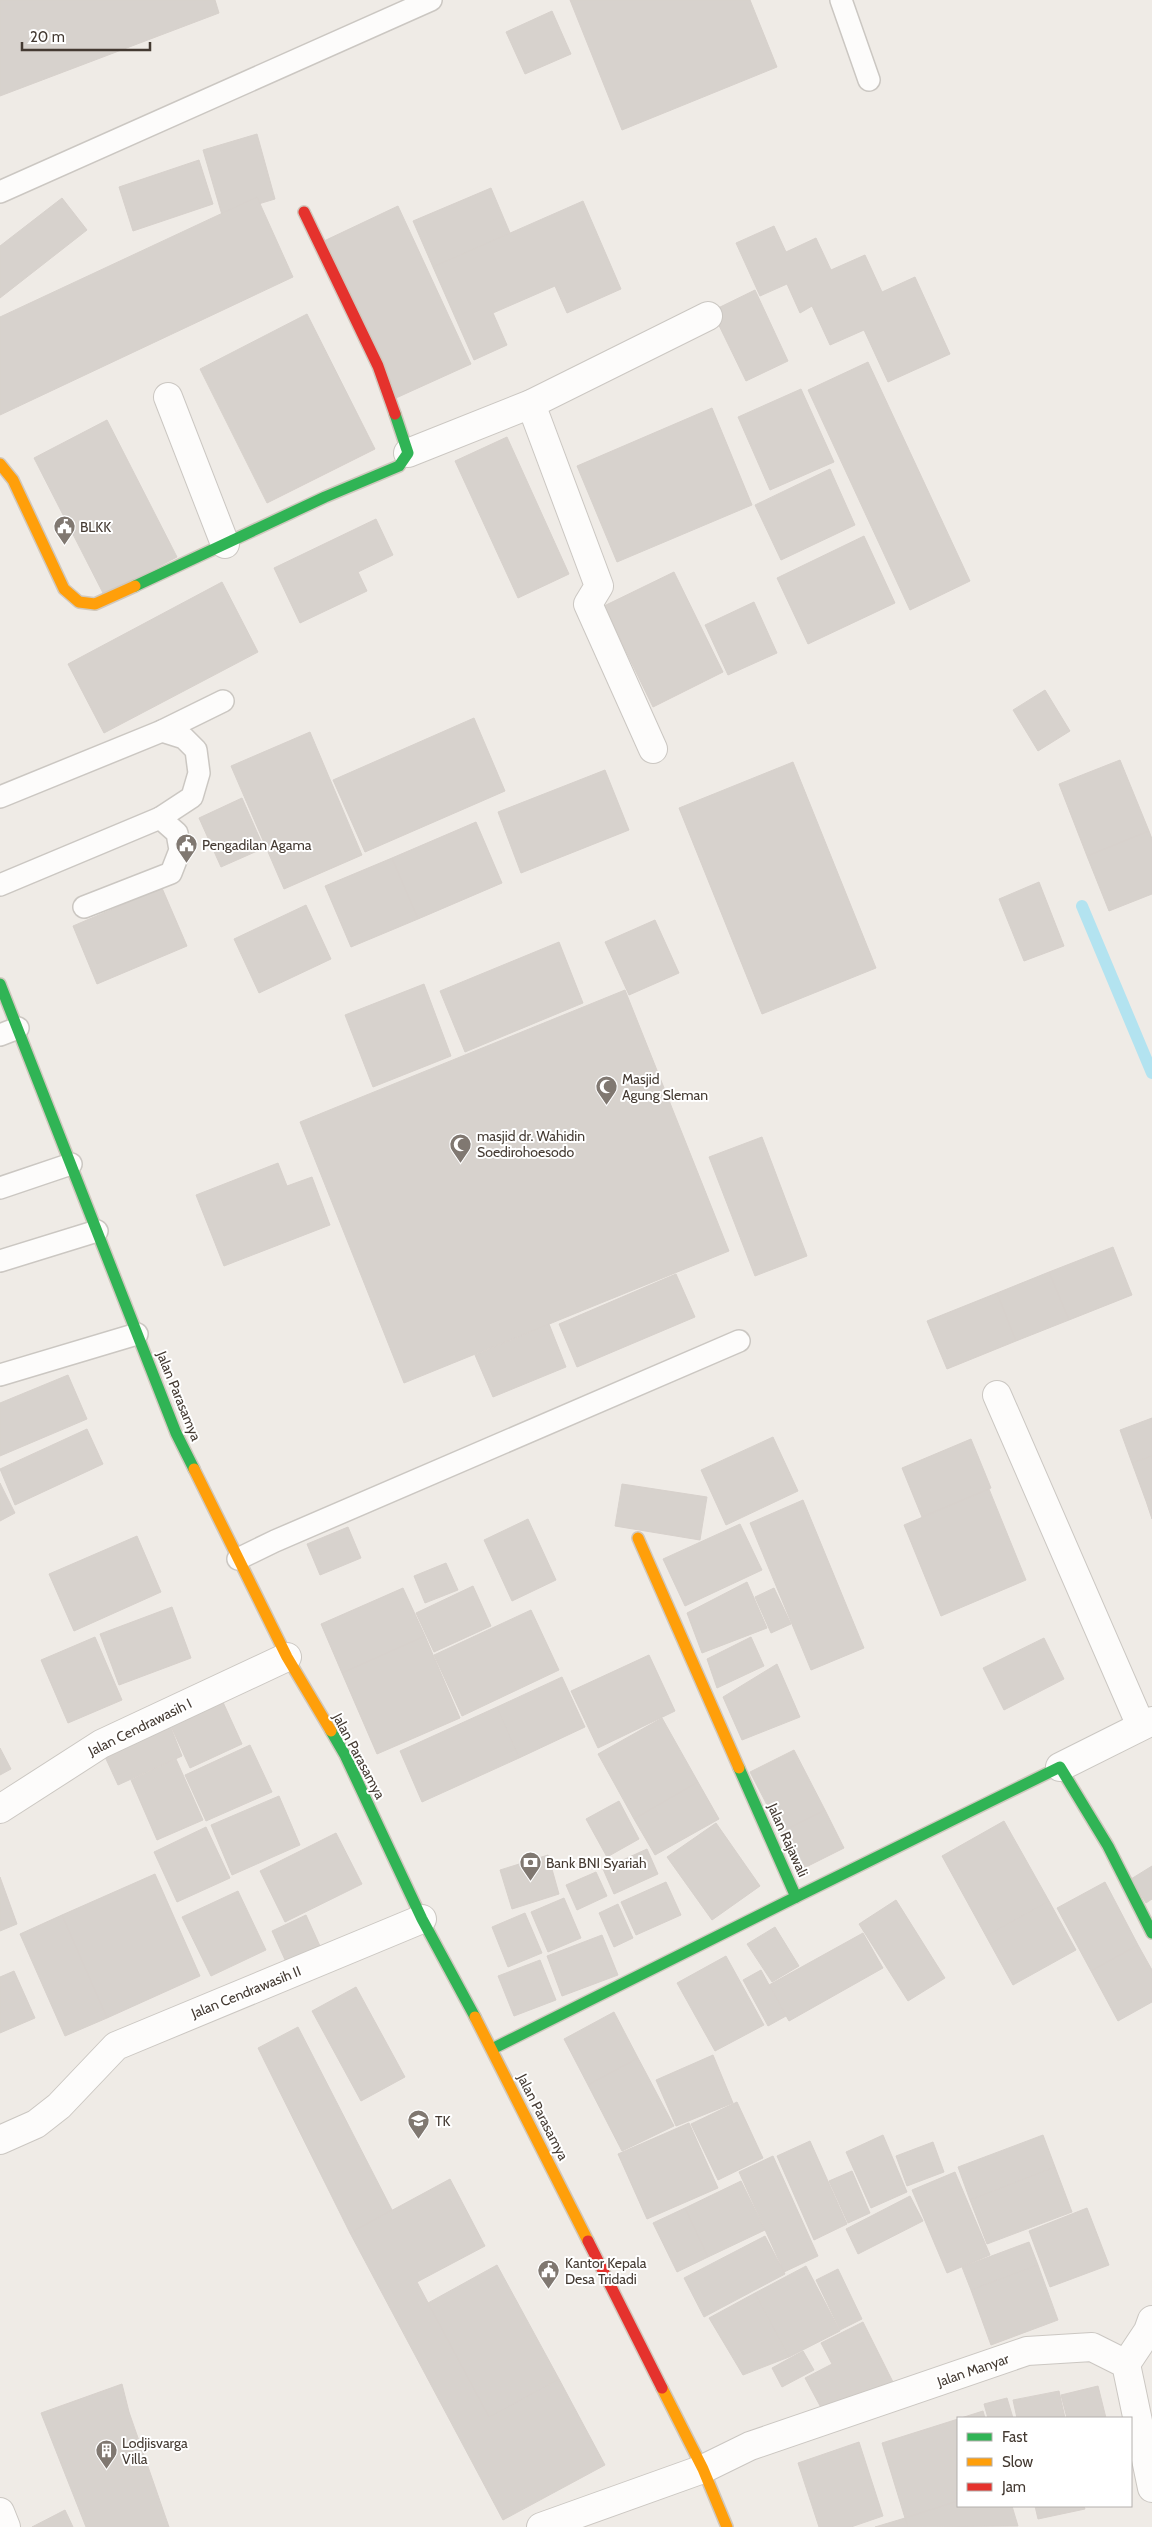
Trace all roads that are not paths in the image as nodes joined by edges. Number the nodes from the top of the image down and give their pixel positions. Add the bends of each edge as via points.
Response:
1 (431, 0) edge
2 (841, 0) edge
3 (869, 80) dead end
4 (0, 192) edge
5 (304, 212) dead end
6 (708, 316) dead end
7 (168, 397) dead end
8 (532, 404) junction
9 (408, 453) junction
10 (0, 464) edge
11 (225, 544) junction
12 (223, 701) dead end
13 (162, 730) junction
14 (652, 749) dead end
15 (0, 797) edge
16 (160, 818) junction
17 (0, 885) edge
18 (84, 907) dead end
19 (0, 984) edge
20 (9, 1031) edge
21 (70, 1164) junction
22 (0, 1188) edge
23 (97, 1231) junction
24 (0, 1261) edge
25 (137, 1334) junction
26 (739, 1342) dead end
27 (0, 1375) edge
28 (997, 1396) dead end
29 (638, 1538) dead end
30 (238, 1559) junction
31 (287, 1657) junction
32 (1147, 1723) edge
33 (1060, 1767) junction
34 (0, 1809) edge
35 (796, 1897) junction
36 (422, 1919) junction
37 (1152, 1933) edge
38 (492, 2049) junction
39 (0, 2140) edge
40 (1152, 2320) edge
41 (1126, 2364) junction
42 (703, 2469) junction
43 (1152, 2488) edge
44 (0, 2512) edge
45 (6, 2527) edge
46 (541, 2527) edge
47 (727, 2527) edge

1 - 4 lane
2 - 3 lane
5 - 9 street via 378,366
6 - 8 street
7 - 11 street
8 - 9 street
8 - 14 street via 599,586 588,604
9 - 11 street via 399,466
10 - 11 street via 12,480 64,589 79,602 94,604
12 - 13 lane
13 - 15 lane
13 - 16 lane via 184,738 196,750 199,773 192,797
16 - 17 lane
16 - 18 lane via 177,833 180,850 171,873
19 - 20 street, Jalan Parasamya
20 - 21 street, Jalan Parasamya
21 - 22 lane
21 - 23 street, Jalan Parasamya
23 - 24 lane
23 - 25 street, Jalan Parasamya
25 - 27 lane
25 - 30 street, Jalan Parasamya via 176,1433
26 - 30 lane
28 - 32 street
29 - 35 street, Jalan Rajawali
30 - 31 street, Jalan Parasamya
31 - 34 street, Jalan Cendrawasih I via 101,1744
31 - 36 street, Jalan Parasamya via 345,1755
32 - 33 street
33 - 35 street
33 - 37 street via 1108,1846
35 - 38 street, Jalan Rajawali
36 - 38 street, Jalan Parasamya
36 - 39 street, Jalan Cendrawasih II via 116,2046 59,2106 36,2124
38 - 42 street, Jalan Parasamya
40 - 41 street
41 - 42 street, Jalan Manyar via 1092,2347 1026,2351 750,2446
41 - 43 street
42 - 46 street, Jalan Manyar
42 - 47 street, Jalan Parasamya
44 - 45 street

